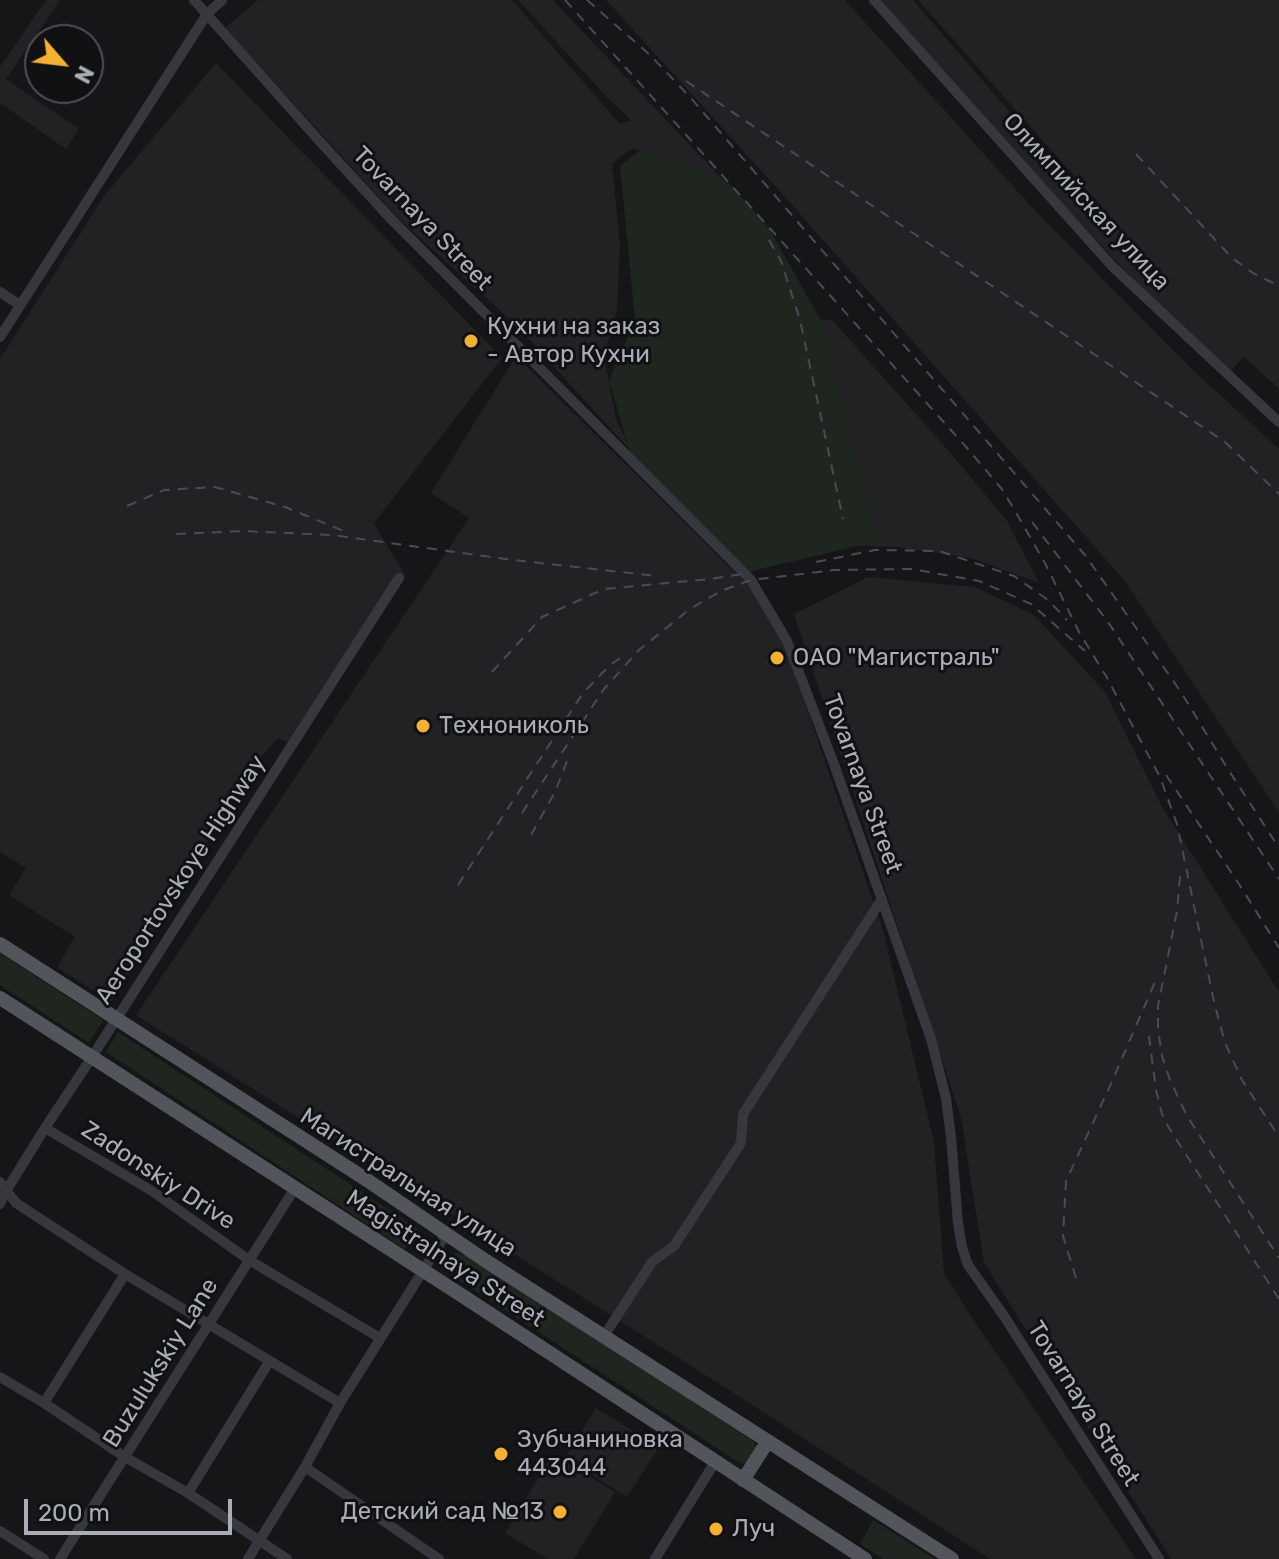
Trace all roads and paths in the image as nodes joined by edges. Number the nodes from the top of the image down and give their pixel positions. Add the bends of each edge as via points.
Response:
1 (194, 0) edge
2 (222, 0) edge
3 (874, 0) edge
4 (207, 14) junction
5 (0, 292) edge
6 (20, 305) junction
7 (0, 337) edge
8 (1279, 422) edge
9 (399, 578) dead end
10 (882, 899) junction
11 (0, 944) edge
12 (0, 998) edge
13 (115, 1020) junction
14 (92, 1057) junction
15 (45, 1128) junction
16 (3, 1187) edge
17 (295, 1188) junction
18 (0, 1204) edge
19 (446, 1234) junction
20 (249, 1260) junction
21 (423, 1270) junction
22 (125, 1274) junction
23 (208, 1325) junction
24 (604, 1336) junction
25 (380, 1338) junction
26 (269, 1362) junction
27 (0, 1377) edge
28 (44, 1403) junction
29 (340, 1403) junction
30 (768, 1441) junction
31 (125, 1457) junction
32 (715, 1462) junction
33 (305, 1467) junction
34 (743, 1480) junction
35 (188, 1493) junction
36 (0, 1531) edge
37 (260, 1541) junction
38 (44, 1559) edge
39 (60, 1559) edge
40 (248, 1559) edge
41 (287, 1559) edge
42 (439, 1559) edge
43 (655, 1559) edge
44 (865, 1559) edge
45 (952, 1559) edge
46 (1159, 1559) edge

1 - 4 street, Tovarnaya Street
2 - 4 street
3 - 8 street, Олимпийская улица via 1112,266
4 - 6 street
4 - 10 street, Tovarnaya Street via 392,220 751,580 787,641
5 - 6 street
6 - 7 street
9 - 13 street, Aeroportovskoye Highway
10 - 24 street via 743,1114 741,1143 674,1246 652,1262
10 - 46 street, Tovarnaya Street via 946,1098 958,1223 968,1265
11 - 13 main road, Магистральная улица
12 - 14 main road, Magistralnaya Street
13 - 14 street, Aeroportovskoye Highway
13 - 19 main road, Магистральная улица
14 - 15 street, Aeroportovskoye Highway
14 - 17 main road, Magistralnaya Street
15 - 16 street, Aeroportovskoye Highway
15 - 20 street, Zadonskiy Drive via 152,1191
16 - 18 street, Aeroportovskoye Highway
16 - 22 street via 16,1203
17 - 20 street, Buzulukskiy Lane
17 - 21 main road, Magistralnaya Street
19 - 21 street
19 - 24 main road, Магистральная улица
20 - 23 street, Buzulukskiy Lane
20 - 25 street, Zadonskiy Drive
21 - 25 street
21 - 32 main road, Magistralnaya Street
22 - 23 street
22 - 28 street
23 - 26 street
23 - 31 street, Buzulukskiy Lane
24 - 30 main road, Магистральная улица
25 - 29 street
26 - 29 street
26 - 35 street
27 - 28 street
28 - 31 street
29 - 33 street
30 - 34 main road
30 - 45 main road, Магистральная улица
31 - 35 street
31 - 39 street, Buzulukskiy Lane
32 - 34 main road, Magistralnaya Street
32 - 43 street
33 - 37 street
33 - 42 street
34 - 44 main road, Magistralnaya Street
35 - 37 street
36 - 38 street
37 - 40 street
37 - 41 street

